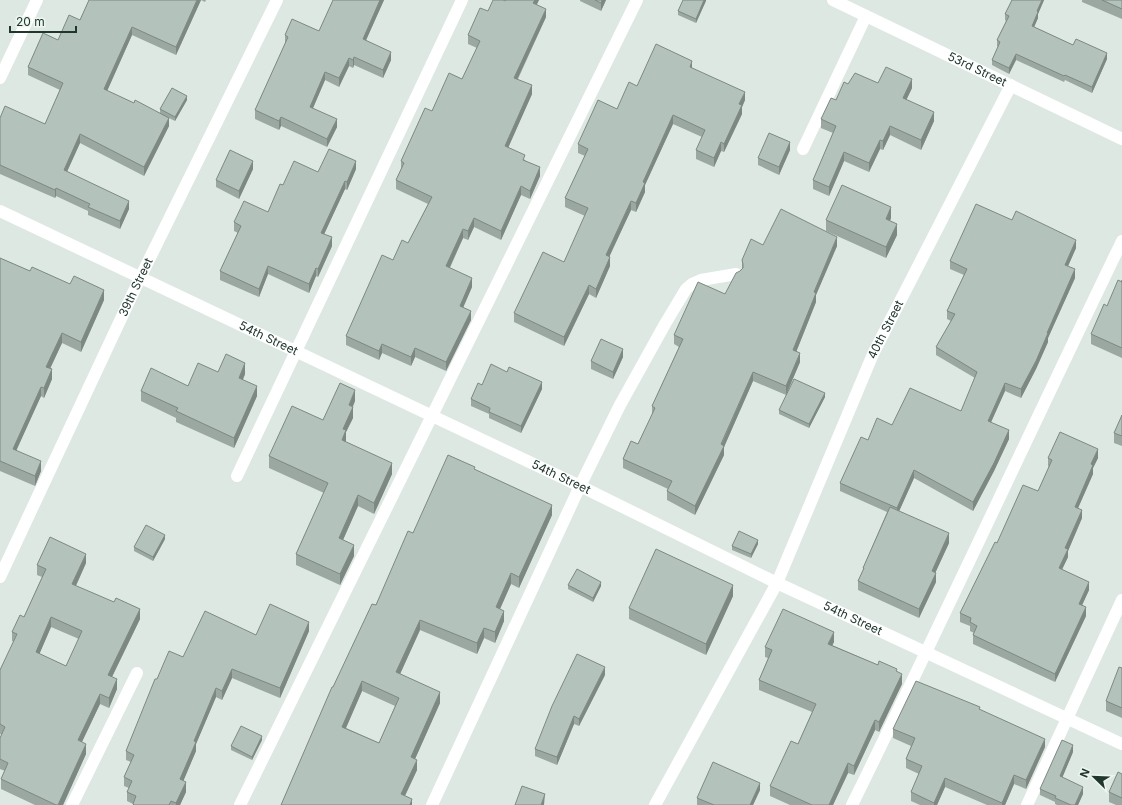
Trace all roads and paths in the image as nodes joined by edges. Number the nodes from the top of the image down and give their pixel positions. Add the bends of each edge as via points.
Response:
1 (37, 0) edge
2 (277, 0) edge
3 (462, 0) edge
4 (637, 0) edge
5 (832, 0) edge
6 (866, 16) junction
7 (0, 78) edge
8 (1011, 85) junction
9 (1122, 139) edge
10 (803, 150) dead end
11 (0, 211) edge
12 (1122, 241) edge
13 (736, 274) edge
14 (140, 278) junction
15 (296, 351) junction
16 (432, 416) junction
17 (237, 476) dead end
18 (580, 486) junction
19 (0, 576) edge
20 (777, 584) junction
21 (1122, 600) edge
22 (926, 653) junction
23 (137, 673) dead end
24 (1068, 718) junction
25 (1122, 744) edge
26 (72, 805) edge
27 (240, 805) edge
28 (432, 805) edge
29 (655, 805) edge
30 (852, 805) edge
31 (1027, 805) edge

1 - 7 street
2 - 14 street, 39th Street
3 - 15 street
4 - 16 street
5 - 6 street, 53rd Street
6 - 8 street, 53rd Street
6 - 10 street
8 - 9 street, 53rd Street
8 - 20 street, 40th Street via 873,354
11 - 14 street, 54th Street
12 - 22 street
13 - 18 street via 701,280 686,289 620,405
14 - 15 street, 54th Street
14 - 19 street, 39th Street
15 - 16 street, 54th Street
15 - 17 street
16 - 18 street, 54th Street
16 - 27 street
18 - 20 street, 54th Street
18 - 28 street
20 - 22 street, 54th Street
20 - 29 street, 40th Street
21 - 24 street
22 - 24 street, 54th Street
22 - 30 street
23 - 26 street
24 - 25 street, 54th Street
24 - 31 street

